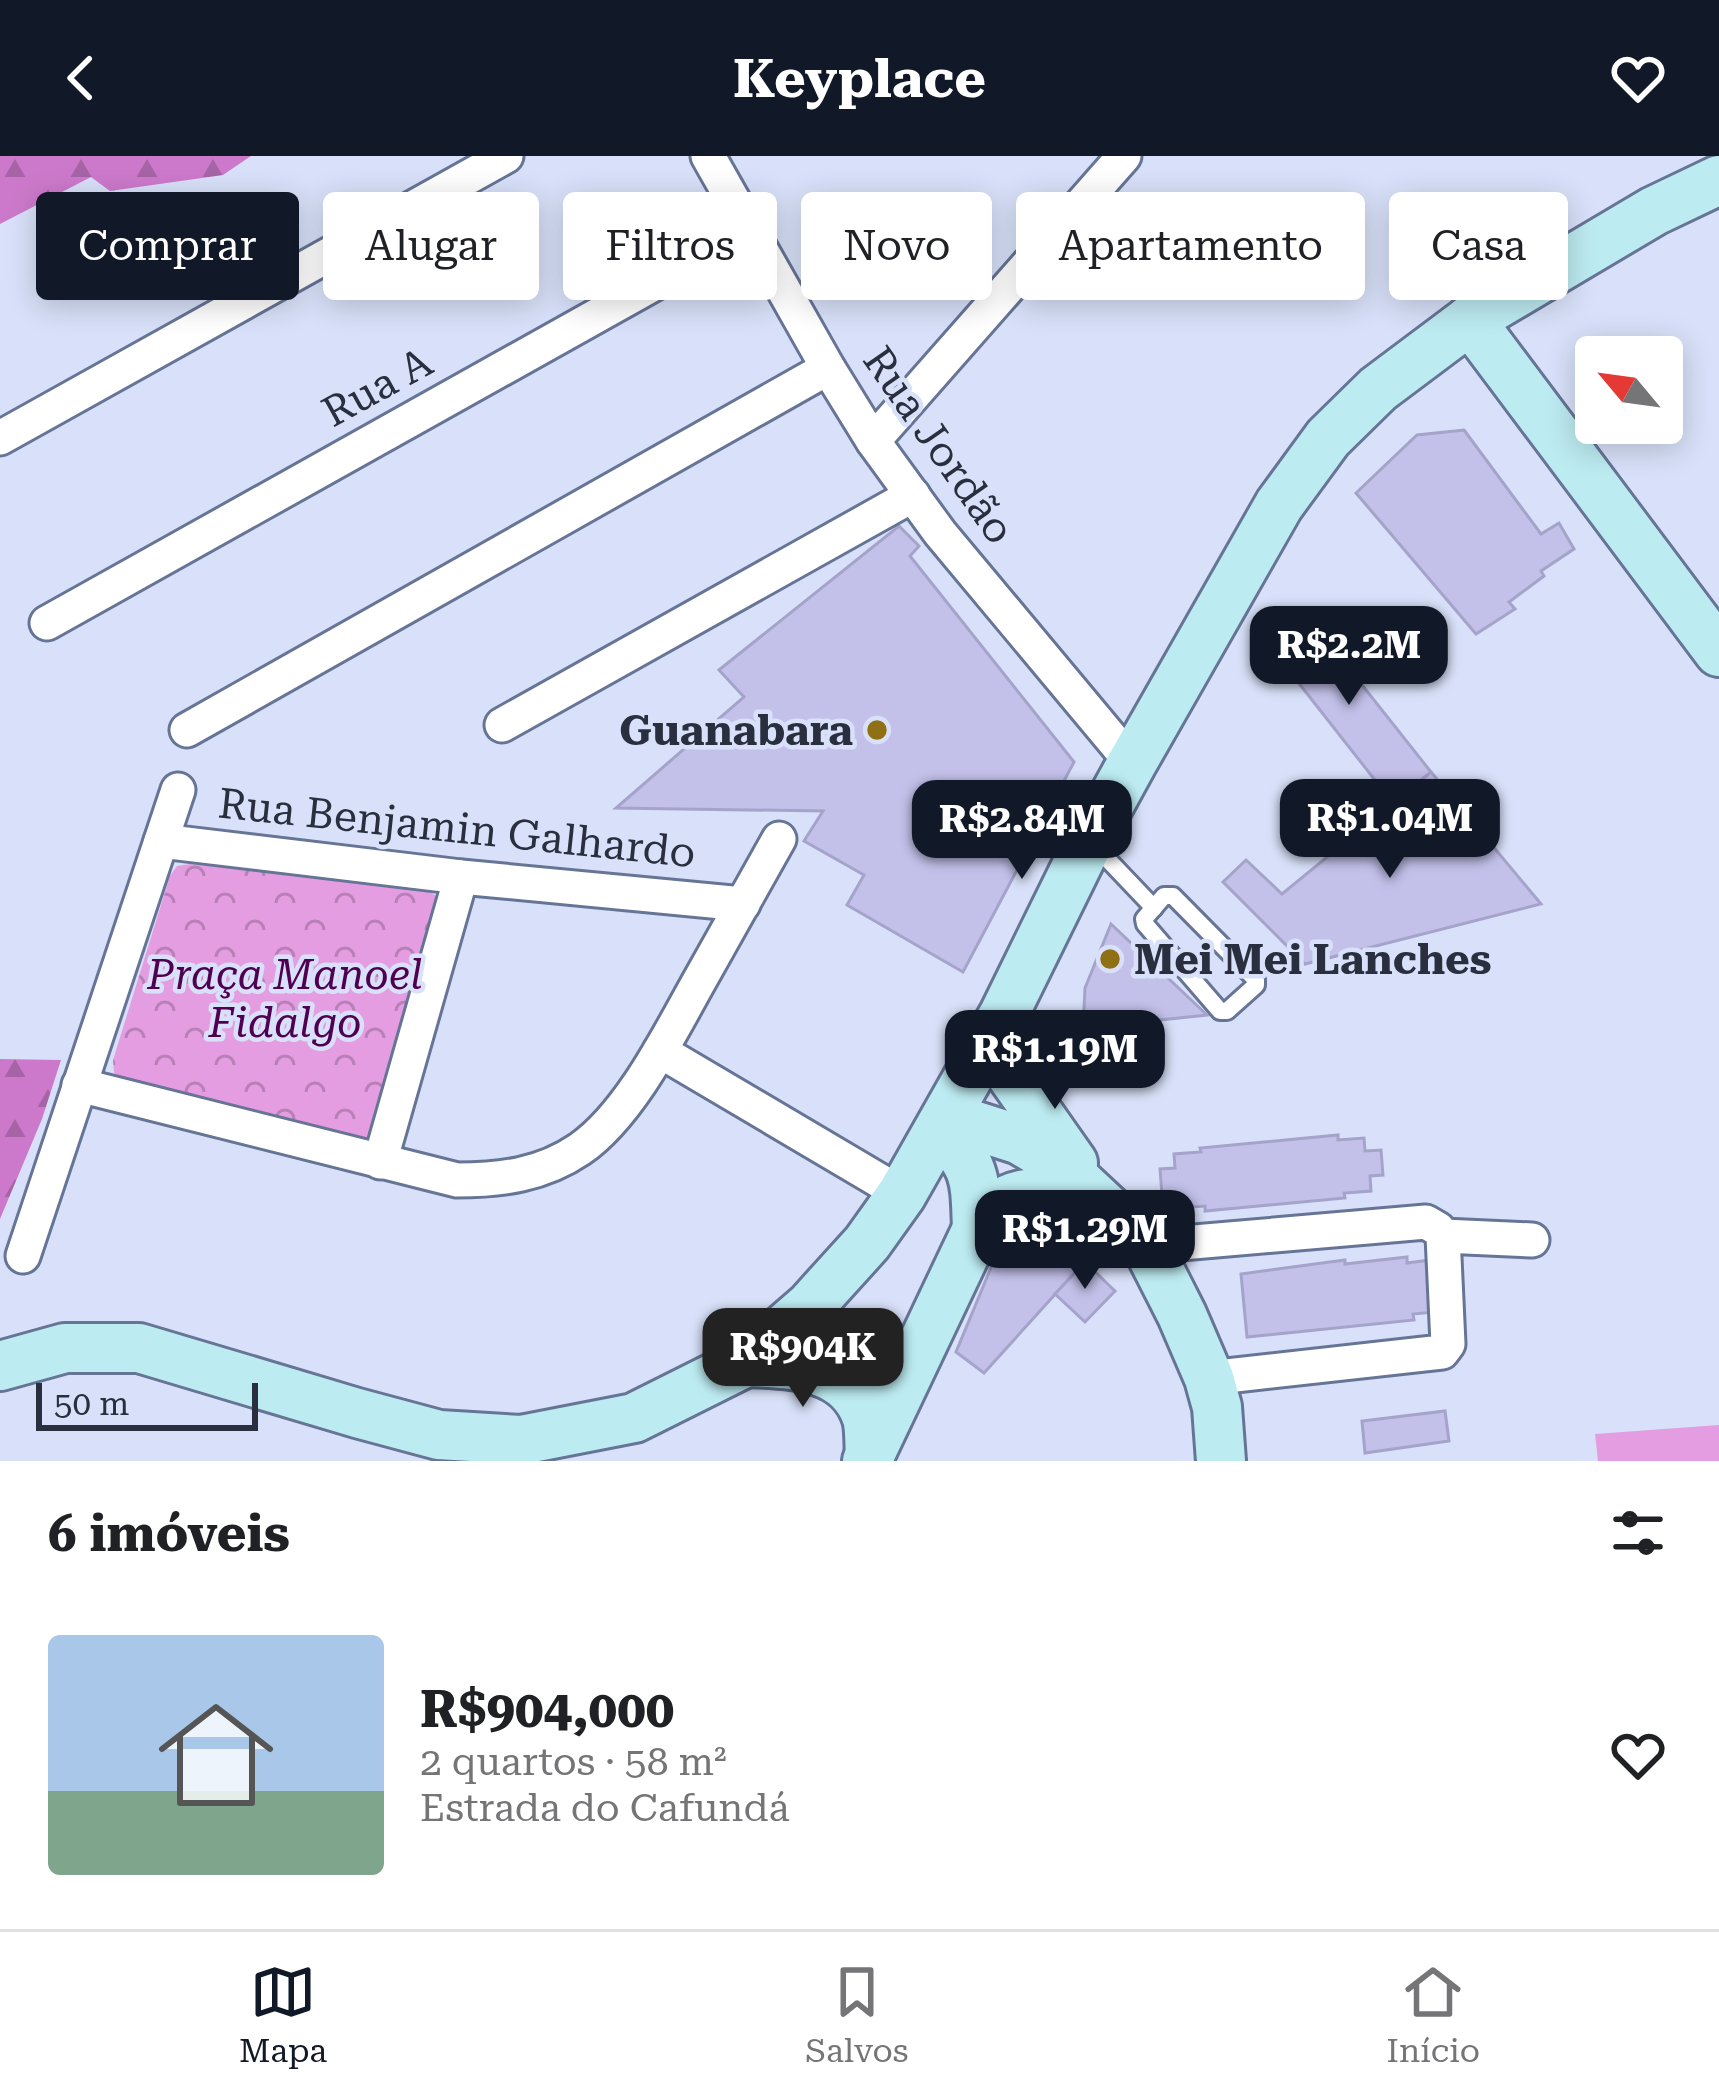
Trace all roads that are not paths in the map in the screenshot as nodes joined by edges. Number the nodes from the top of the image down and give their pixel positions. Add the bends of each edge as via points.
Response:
1 (506, 156) edge
2 (1124, 156) edge
3 (1688, 156) edge
4 (712, 158) edge
5 (1719, 180) edge
6 (730, 192) edge
7 (1654, 212) junction
8 (777, 278) edge
9 (624, 300) edge
10 (1470, 320) junction
11 (828, 368) junction
12 (0, 438) edge
13 (873, 441) junction
14 (913, 495) junction
15 (47, 622) dead end
16 (1719, 652) edge
17 (502, 725) dead end
18 (188, 730) dead end
19 (1132, 763) junction
20 (178, 790) dead end
21 (779, 839) dead end
22 (161, 841) junction
23 (1089, 841) junction
24 (461, 877) junction
25 (743, 904) junction
26 (1154, 908) junction
27 (988, 1042) junction
28 (660, 1051) junction
29 (79, 1085) junction
30 (945, 1123) junction
31 (380, 1162) junction
32 (902, 1194) junction
33 (1103, 1206) junction
34 (976, 1229) junction
35 (1443, 1236) junction
36 (1532, 1240) dead end
37 (1147, 1246) junction
38 (22, 1256) dead end
39 (746, 1362) junction
40 (0, 1366) edge
41 (1209, 1378) junction
42 (869, 1458) edge
43 (1221, 1461) edge

1 - 12 street
2 - 13 street
3 - 7 main road
4 - 6 street, Rua Jordão
5 - 7 main road
7 - 10 main road
8 - 11 street, Rua Jordão
9 - 15 street, Rua A
10 - 16 main road
10 - 19 main road via 1378,388 1328,438
11 - 13 street, Rua Jordão
11 - 18 street
13 - 14 street, Rua Jordão
14 - 17 street
14 - 19 street, Rua Jordão
19 - 23 main road
20 - 22 street
21 - 25 street
22 - 24 street, Rua Benjamin Galhardo
22 - 29 street
23 - 26 lane
23 - 27 main road
24 - 25 street, Rua Benjamin Galhardo
24 - 31 street
25 - 28 street
26 - 26 lane via 1145,924 1220,1011 1256,985 1173,896
27 - 30 main road
27 - 33 main road
28 - 31 street via 614,1117 545,1168 457,1180
28 - 32 street
29 - 31 street
29 - 38 street
30 - 32 main road
30 - 33 main road via 1020,1140
30 - 34 main road via 975,1178
32 - 39 main road via 810,1306
33 - 34 main road via 1041,1192 995,1207
33 - 37 main road
34 - 42 main road
35 - 36 street
35 - 37 street via 1426,1222
35 - 41 street via 1442,1352
37 - 41 main road
39 - 40 main road via 634,1418 521,1440 439,1435 139,1348 65,1348
39 - 42 main road via 801,1364 832,1376 867,1419
41 - 43 main road

